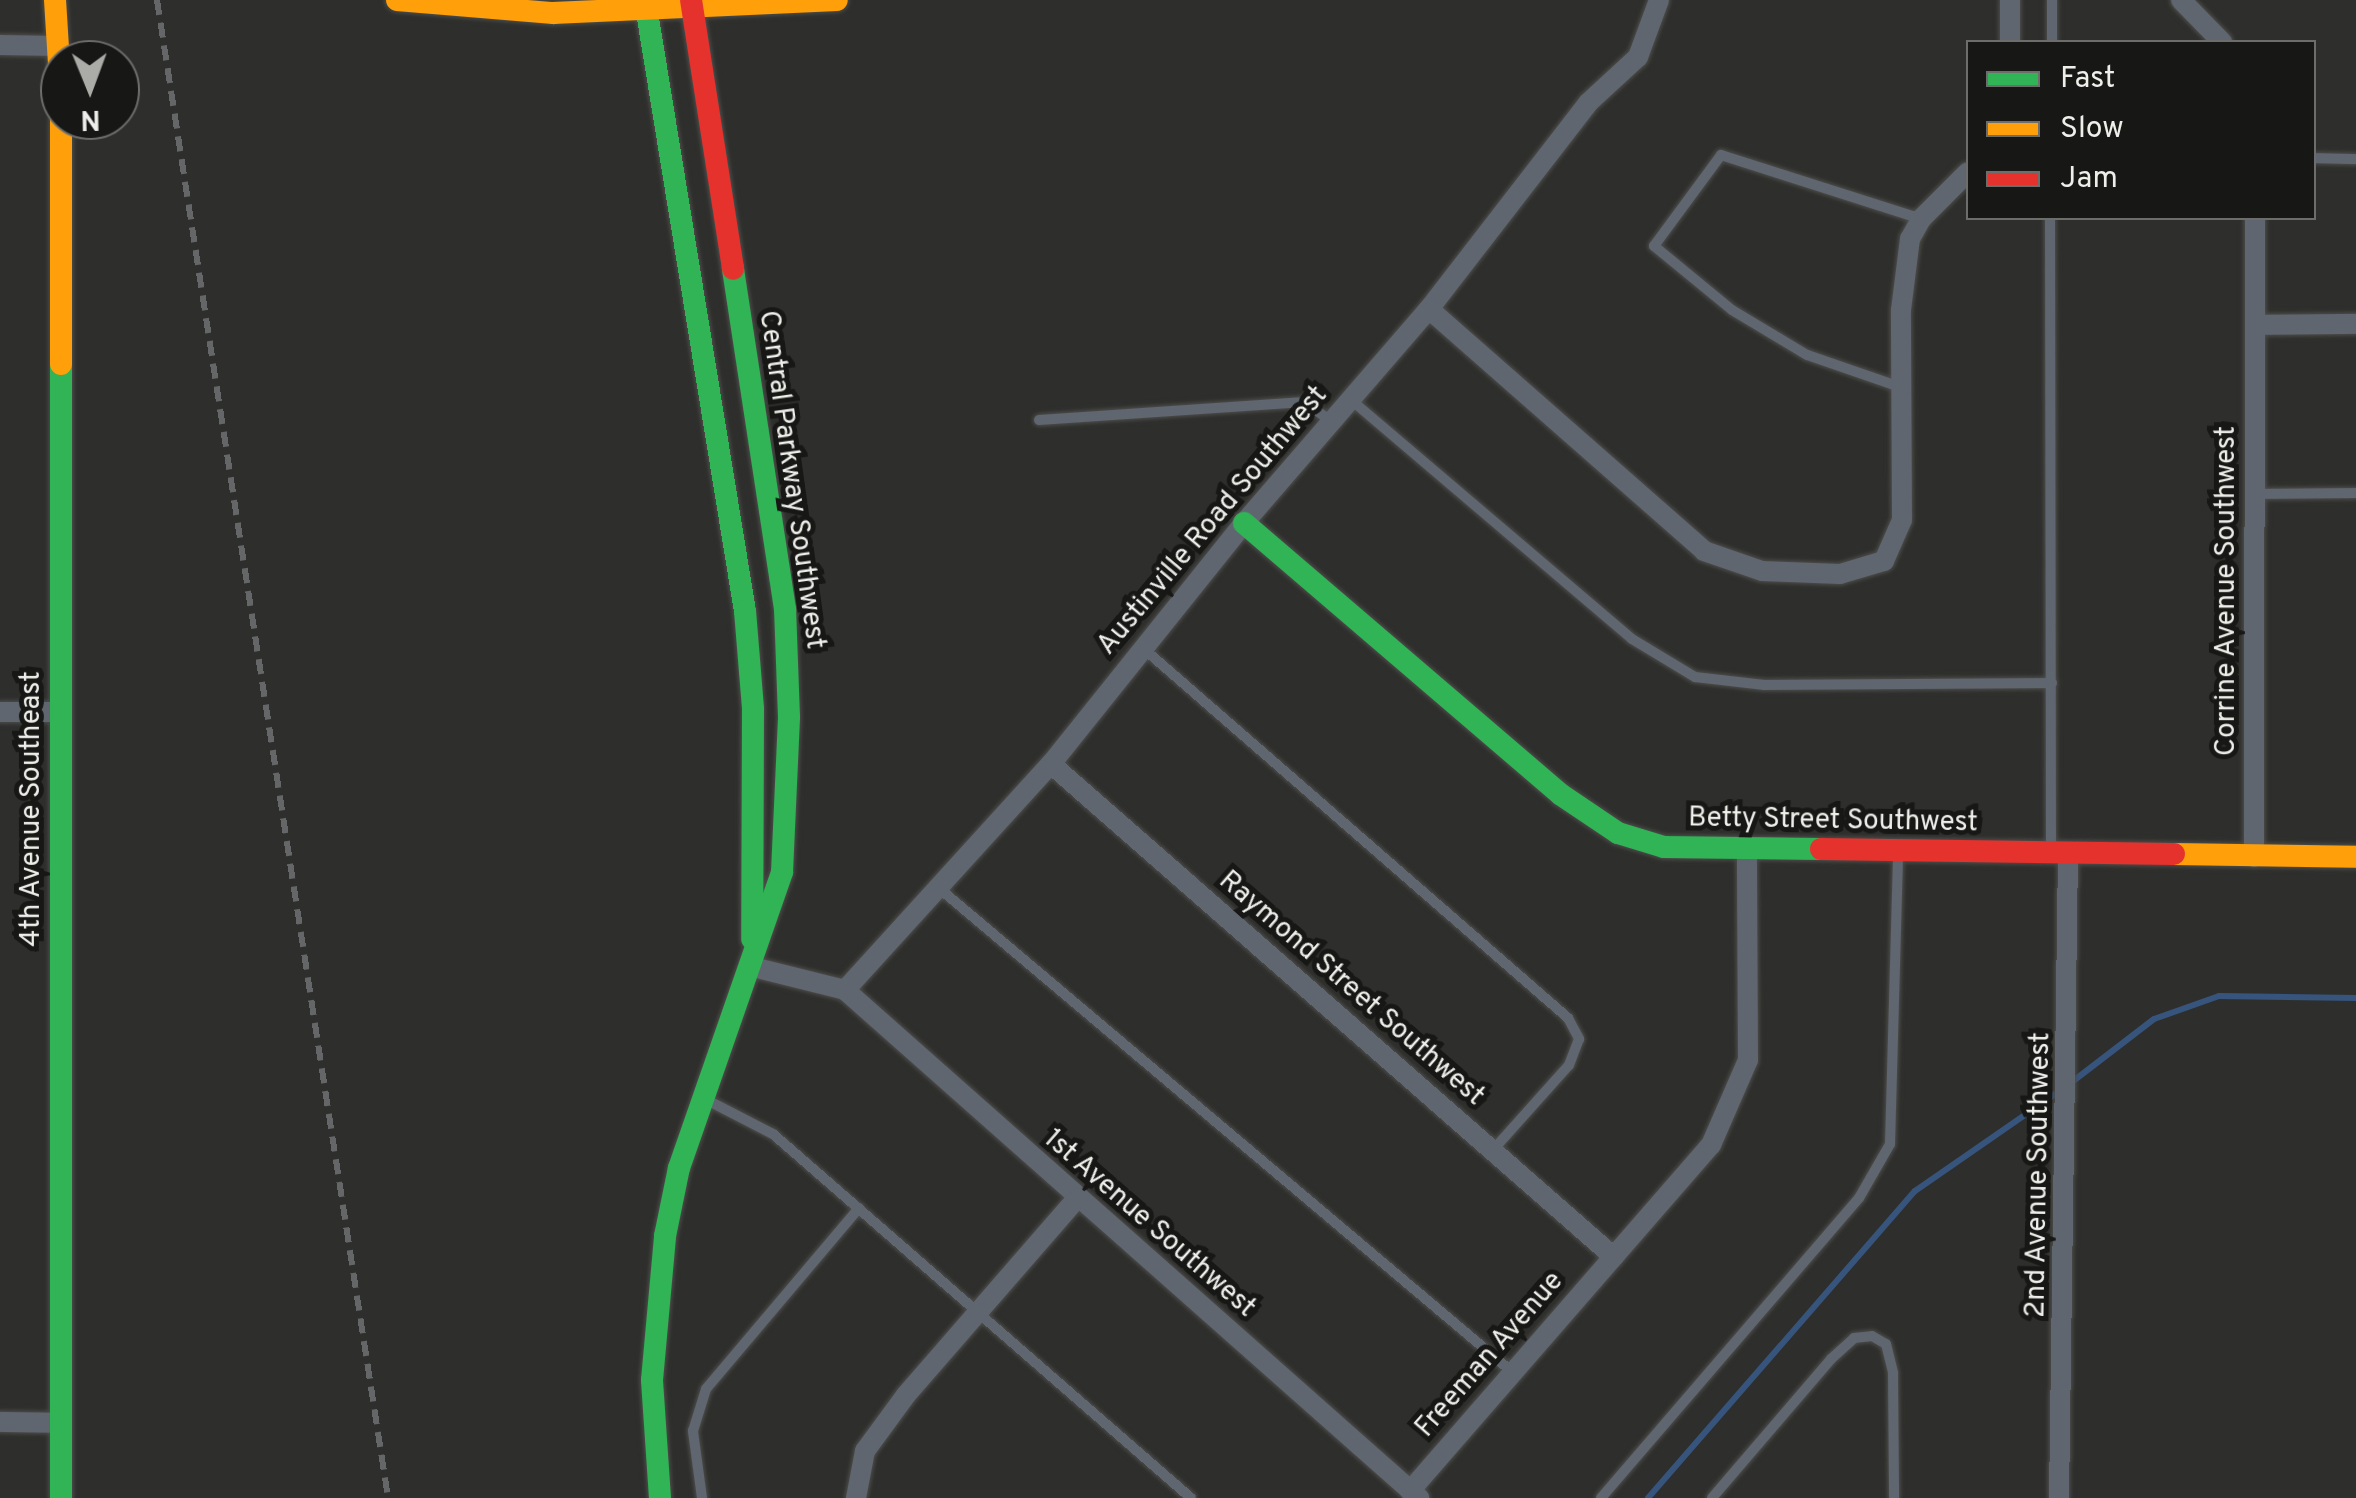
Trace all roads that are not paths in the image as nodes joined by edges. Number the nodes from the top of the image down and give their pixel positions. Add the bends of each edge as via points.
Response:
1 (55, 0) edge
2 (397, 0) edge
3 (837, 0) edge
4 (1659, 0) edge
5 (2010, 0) edge
6 (2052, 0) edge
7 (2181, 0) edge
8 (803, 1) edge
9 (691, 5) edge
10 (645, 6) edge
11 (58, 40) edge
12 (2010, 40) edge
13 (2052, 40) edge
14 (2220, 40) edge
15 (0, 45) edge
16 (40, 46) edge
17 (62, 140) edge
18 (2316, 158) edge
19 (2356, 159) edge
20 (1966, 174) edge
21 (1920, 219) junction
22 (2050, 220) edge
23 (2256, 220) edge
24 (1429, 309) junction
25 (2356, 324) edge
26 (2256, 326) junction
27 (1900, 386) junction
28 (1350, 398) junction
29 (1039, 420) dead end
30 (1331, 421) junction
31 (2356, 493) edge
32 (2255, 494) junction
33 (1244, 523) junction
34 (1144, 649) junction
35 (2052, 683) junction
36 (0, 712) edge
37 (62, 712) junction
38 (1051, 764) junction
39 (1747, 852) junction
40 (2060, 854) junction
41 (1898, 855) junction
42 (2254, 857) junction
43 (2356, 857) edge
44 (940, 889) junction
45 (752, 967) junction
46 (845, 990) junction
47 (703, 1098) junction
48 (1494, 1149) junction
49 (1077, 1198) junction
50 (858, 1208) junction
51 (1614, 1257) junction
52 (976, 1312) junction
53 (1510, 1370) junction
54 (0, 1422) edge
55 (61, 1423) junction
56 (1415, 1494) edge
57 (61, 1498) edge
58 (660, 1498) edge
59 (702, 1498) edge
60 (856, 1498) edge
61 (1192, 1498) edge
62 (1601, 1498) edge
63 (1712, 1498) edge
64 (1894, 1498) edge
65 (2059, 1498) edge

1 - 11 street
2 - 10 street via 553,14
3 - 8 street
4 - 24 street, Austinville Road Southwest via 1638,58 1588,104
5 - 12 street
6 - 13 lane
7 - 14 street
8 - 9 street
9 - 10 street
9 - 45 street, Central Parkway Southwest via 786,628 782,872
10 - 45 street, Central Parkway Southwest via 745,612 753,709
15 - 16 street
17 - 37 street, 4th Avenue Southeast
18 - 19 lane
20 - 21 street
21 - 27 street via 1910,239 1900,310
21 - 27 lane via 1721,155 1654,246 1732,310 1807,354
22 - 35 lane
23 - 26 street, Corrine Avenue Southwest
24 - 27 street via 1704,550 1762,572 1840,574 1884,561 1902,520
24 - 28 street, Austinville Road Southwest
25 - 26 street
26 - 32 street, Corrine Avenue Southwest
28 - 30 street, Austinville Road Southwest
28 - 35 lane via 1632,638 1695,677 1765,685
29 - 30 lane via 1304,402
30 - 33 street, Austinville Road Southwest
31 - 32 lane
32 - 42 street, Corrine Avenue Southwest
33 - 34 street, Austinville Road Southwest
33 - 39 street, Betty Street Southwest via 1560,794 1618,833 1664,847
34 - 38 street, Austinville Road Southwest
34 - 48 lane via 1568,1018 1579,1039 1569,1065
35 - 40 lane
36 - 37 street
37 - 55 street, 4th Avenue Southeast
38 - 44 street, Austinville Road Southwest
38 - 48 street, Raymond Street Southwest
39 - 41 street, Betty Street Southwest
39 - 51 street, Freeman Avenue via 1743,1083 1711,1144
40 - 41 street, Betty Street Southwest
40 - 42 street, Betty Street Southwest
40 - 65 street, 2nd Avenue Southwest
41 - 62 lane via 1890,1144 1859,1198
42 - 43 street, Betty Street Southwest
44 - 46 street, Austinville Road Southwest
44 - 53 lane
45 - 46 street
45 - 47 street, Central Parkway Southwest
46 - 49 street, 1st Avenue Southwest
47 - 50 lane via 773,1134
47 - 58 street, Central Parkway Southwest via 678,1168 659,1279 652,1380
48 - 51 street, Raymond Street Southwest
49 - 52 street
49 - 56 street, 1st Avenue Southwest
50 - 52 lane
50 - 59 lane via 706,1389 692,1430
51 - 53 street, Freeman Avenue
52 - 60 street via 864,1452
52 - 61 lane
53 - 56 street, Freeman Avenue
54 - 55 street
55 - 57 street, 4th Avenue Southeast
63 - 64 lane via 1830,1359 1854,1338 1872,1336 1886,1344 1893,1373

